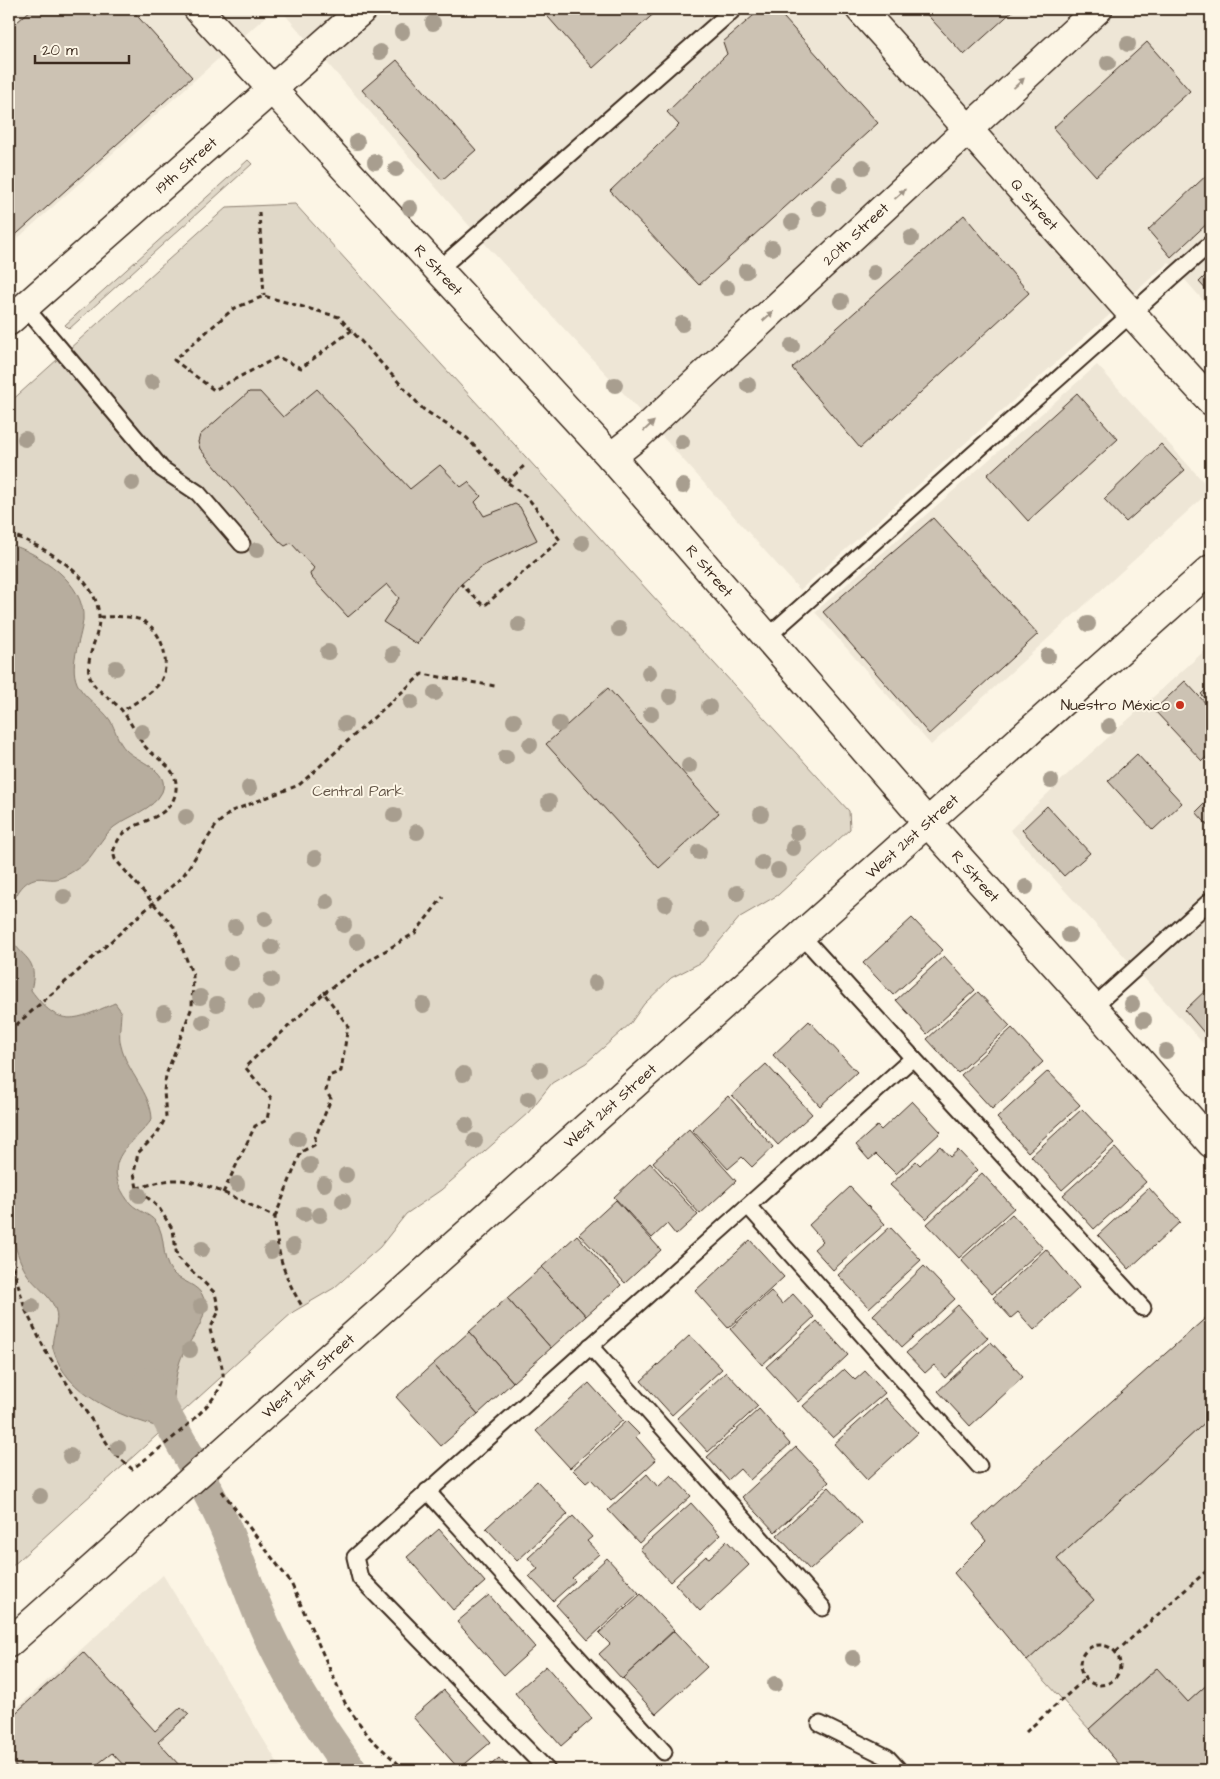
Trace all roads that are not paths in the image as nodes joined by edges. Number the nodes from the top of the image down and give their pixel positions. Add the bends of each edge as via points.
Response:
1 (198, 9) edge
2 (363, 9) edge
3 (734, 9) edge
4 (860, 9) edge
5 (1098, 9) edge
6 (271, 91) junction
7 (970, 129) junction
8 (1211, 243) edge
9 (439, 269) junction
10 (17, 314) edge
11 (1132, 314) junction
12 (1211, 401) edge
13 (611, 457) junction
14 (242, 544) dead end
15 (1211, 569) edge
16 (766, 638) junction
17 (927, 822) junction
18 (1211, 900) edge
19 (801, 935) junction
20 (1093, 1007) junction
21 (913, 1058) junction
22 (1211, 1143) edge
23 (748, 1206) junction
24 (1143, 1308) dead end
25 (590, 1346) junction
26 (979, 1466) dead end
27 (426, 1491) junction
28 (823, 1608) dead end
29 (9, 1643) edge
30 (820, 1724) dead end
31 (664, 1752) dead end
32 (547, 1770) edge
33 (899, 1770) edge

1 - 6 street, R Street
2 - 6 street, 19th Street
3 - 9 lane
4 - 7 street, Q Street
7 -> 5 street, 20th Street
6 - 9 street, R Street
6 - 10 street, 19th Street
7 - 11 street, Q Street
13 -> 7 street, 20th Street via 640,434
8 - 11 lane
9 - 13 street, R Street
10 - 14 lane via 162,469 198,493
11 - 12 street, Q Street
11 - 16 lane
13 - 16 street, R Street
15 - 17 street, West 21st Street
16 - 17 street, R Street
17 - 19 street, West 21st Street
17 - 20 street, R Street
18 - 20 lane
19 - 21 lane
19 - 29 street, West 21st Street
20 - 22 street, R Street
21 - 23 lane
21 - 24 lane
23 - 25 lane
23 - 26 lane
25 - 27 lane
25 - 28 lane
27 - 31 lane
27 - 32 lane via 355,1556 360,1578
30 - 33 lane via 887,1757

